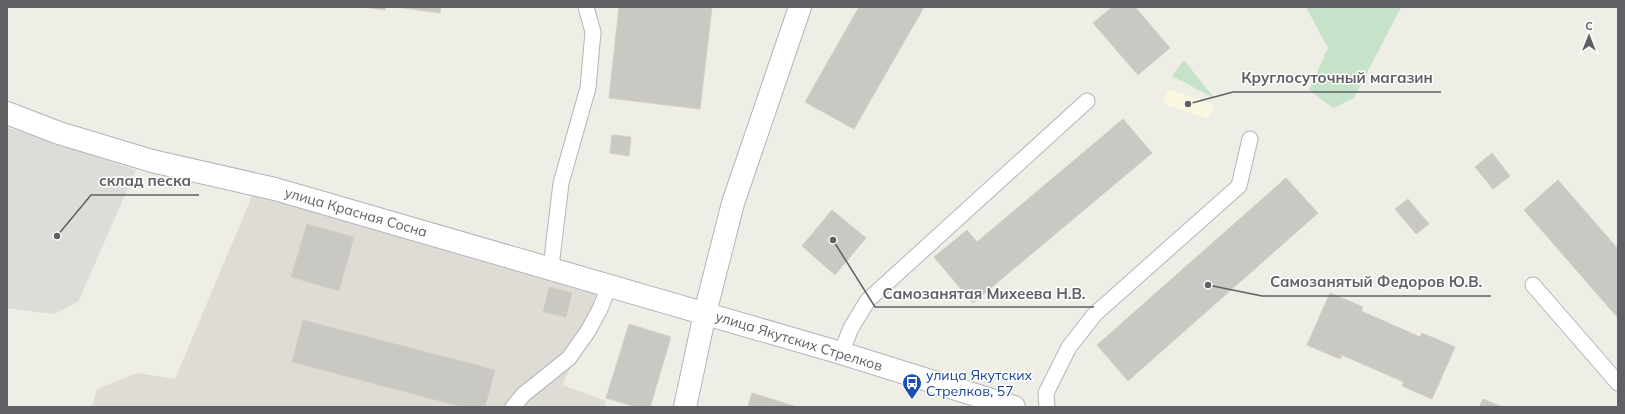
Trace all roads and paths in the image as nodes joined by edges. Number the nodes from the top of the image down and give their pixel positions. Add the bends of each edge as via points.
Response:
1 (586, 7) edge
2 (800, 7) edge
3 (1087, 101) dead end
4 (7, 113) edge
5 (1250, 139) dead end
6 (551, 267) junction
7 (1533, 285) dead end
8 (609, 286) junction
9 (705, 313) junction
10 (841, 353) junction
11 (1618, 383) edge
12 (513, 407) edge
13 (685, 407) edge
14 (1014, 407) edge
15 (1047, 407) edge

1 - 6 lane via 593,32 588,88 561,182
2 - 9 street, улица Якутских Стрелков via 733,203
3 - 10 lane via 868,300 851,328
4 - 6 street, улица Красная Сосна via 58,133 152,161 276,188
5 - 15 lane via 1239,186 1095,314 1069,347 1046,393
6 - 8 street, улица Красная Сосна
7 - 11 lane
8 - 9 street, улица Красная Сосна
8 - 12 lane via 588,331 569,358 524,394
9 - 10 street, улица Якутских Стрелков
9 - 13 street
10 - 14 street, улица Якутских Стрелков

